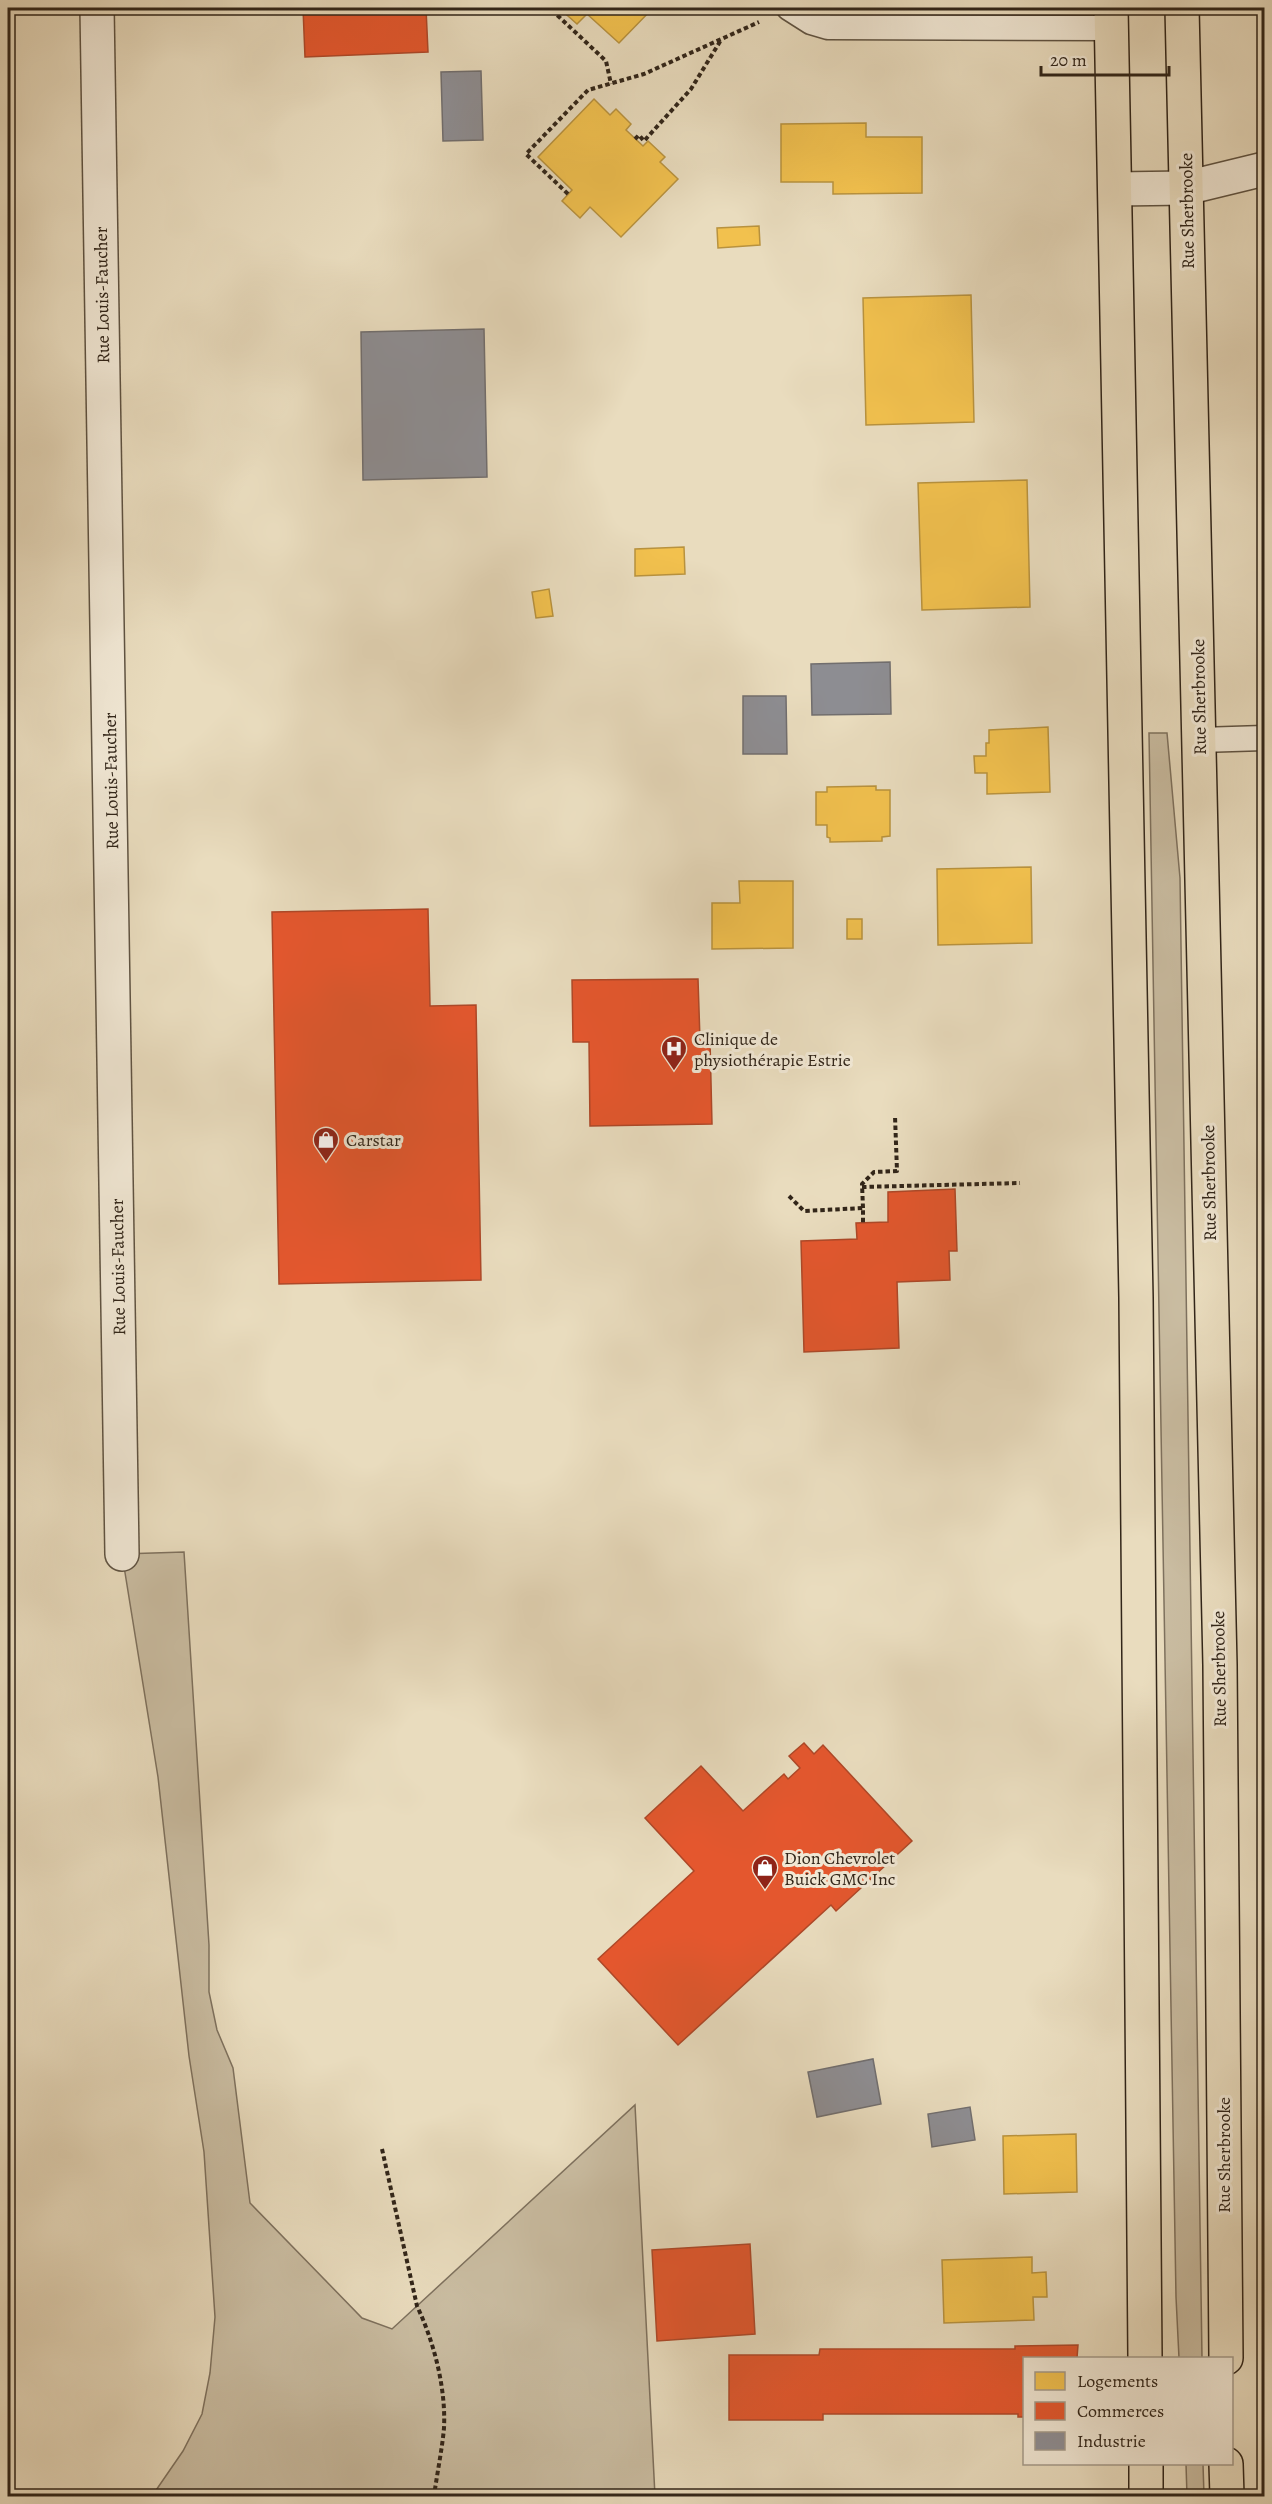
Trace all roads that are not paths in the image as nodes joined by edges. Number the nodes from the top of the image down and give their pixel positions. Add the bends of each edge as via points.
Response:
1 (98, 8) edge
2 (789, 8) edge
3 (1182, 8) edge
4 (1111, 18) edge
5 (1264, 169) edge
6 (1186, 188) junction
7 (1116, 189) junction
8 (1264, 738) edge
9 (1200, 740) junction
10 (122, 1554) dead end
11 (1145, 2357) edge
12 (1226, 2357) edge
13 (1146, 2465) edge
14 (1226, 2465) edge
15 (1146, 2496) edge
16 (1227, 2496) edge

1 - 10 street, Rue Louis-Faucher
2 - 4 lane via 828,27
3 - 6 main road, Rue Sherbrooke
4 - 7 main road
5 - 6 street
6 - 7 street
6 - 9 main road, Rue Sherbrooke
7 - 11 main road via 1136,1309
8 - 9 lane
9 - 12 main road, Rue Sherbrooke via 1220,1665
13 - 15 main road
14 - 16 main road

